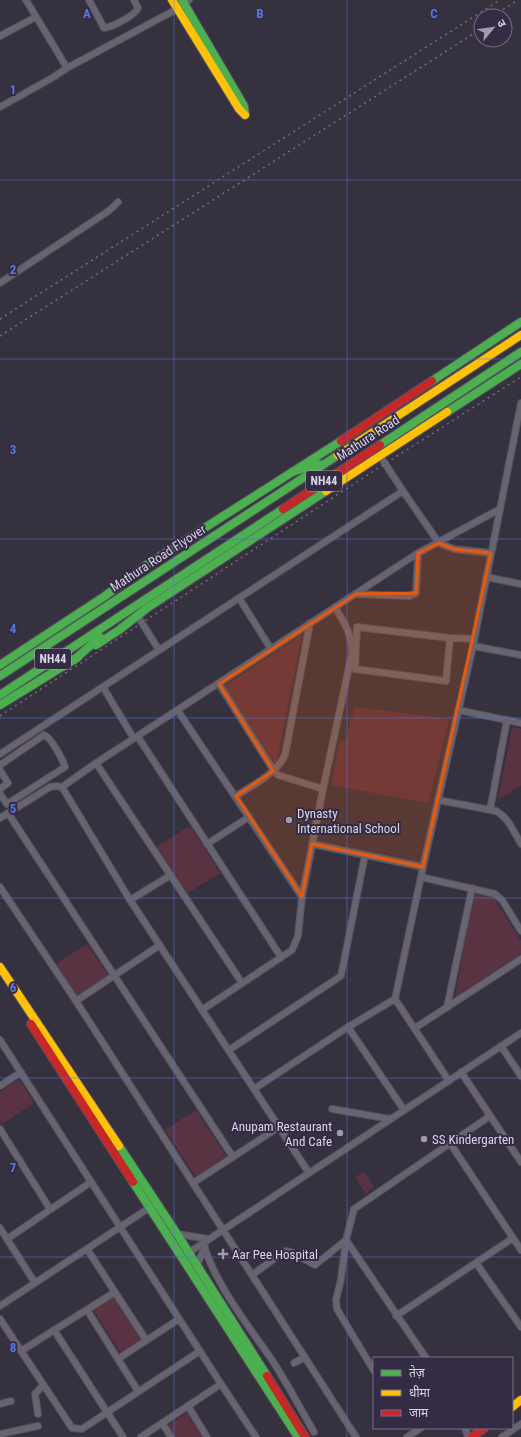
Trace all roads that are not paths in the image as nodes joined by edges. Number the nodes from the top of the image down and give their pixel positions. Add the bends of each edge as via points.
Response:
1 (26, 0) edge
2 (89, 0) edge
3 (134, 0) edge
4 (172, 0) edge
5 (183, 3) edge
6 (36, 17) junction
7 (0, 36) edge
8 (67, 68) junction
9 (0, 107) edge
10 (118, 202) dead end
11 (0, 282) edge
12 (521, 322) edge
13 (521, 335) edge
14 (521, 352) edge
15 (521, 356) edge
16 (521, 364) edge
17 (500, 365) junction
18 (521, 403) edge
19 (514, 436) junction
20 (521, 438) edge
21 (380, 456) junction
22 (329, 461) junction
23 (292, 472) junction
24 (403, 491) junction
25 (500, 509) junction
26 (439, 543) junction
27 (418, 553) junction
28 (491, 553) junction
29 (486, 577) junction
30 (521, 584) edge
31 (356, 594) junction
32 (148, 597) junction
33 (239, 598) junction
34 (335, 607) junction
35 (137, 615) junction
36 (310, 623) junction
37 (450, 638) junction
38 (473, 643) junction
39 (271, 649) junction
40 (159, 650) junction
41 (521, 655) edge
42 (74, 660) junction
43 (0, 665) edge
44 (0, 676) edge
45 (219, 684) junction
46 (103, 687) junction
47 (0, 694) edge
48 (0, 705) edge
49 (458, 710) junction
50 (178, 711) junction
51 (507, 720) junction
52 (521, 723) edge
53 (131, 734) dead end
54 (138, 737) junction
55 (12, 746) junction
56 (17, 752) junction
57 (0, 754) edge
58 (96, 763) junction
59 (0, 765) edge
60 (63, 769) junction
61 (0, 770) edge
62 (274, 770) junction
63 (71, 780) junction
64 (62, 787) junction
65 (323, 788) junction
66 (0, 790) edge
67 (0, 794) edge
68 (236, 796) junction
69 (438, 800) junction
70 (490, 810) junction
71 (8, 813) junction
72 (249, 817) junction
73 (0, 818) edge
74 (207, 844) junction
75 (312, 844) junction
76 (521, 844) edge
77 (365, 855) junction
78 (423, 867) junction
79 (171, 875) junction
80 (421, 877) junction
81 (0, 887) edge
82 (472, 888) junction
83 (302, 897) junction
84 (130, 900) junction
85 (521, 931) edge
86 (160, 945) junction
87 (281, 957) junction
88 (521, 959) edge
89 (0, 968) edge
90 (114, 975) junction
91 (0, 977) edge
92 (242, 983) junction
93 (395, 999) junction
94 (76, 1001) junction
95 (447, 1007) junction
96 (202, 1010) junction
97 (348, 1027) junction
98 (415, 1028) junction
99 (521, 1033) edge
100 (0, 1040) edge
101 (501, 1046) junction
102 (229, 1050) junction
103 (21, 1072) junction
104 (461, 1072) junction
105 (521, 1076) edge
106 (448, 1081) junction
107 (0, 1086) edge
108 (254, 1089) junction
109 (332, 1109) dead end
110 (404, 1110) junction
111 (490, 1116) junction
112 (390, 1120) junction
113 (279, 1127) junction
114 (0, 1129) edge
115 (450, 1143) junction
116 (233, 1157) junction
117 (521, 1162) edge
118 (309, 1172) junction
119 (91, 1182) junction
120 (193, 1183) junction
121 (153, 1205) junction
122 (50, 1209) junction
123 (120, 1227) junction
124 (0, 1228) edge
125 (223, 1229) junction
126 (177, 1234) junction
127 (209, 1238) junction
128 (513, 1238) junction
129 (7, 1239) junction
130 (346, 1240) junction
131 (205, 1248) junction
132 (87, 1249) junction
133 (521, 1250) edge
134 (185, 1254) junction
135 (476, 1263) junction
136 (197, 1265) junction
137 (252, 1275) junction
138 (35, 1283) junction
139 (115, 1292) junction
140 (0, 1306) edge
141 (87, 1310) junction
142 (396, 1316) junction
143 (0, 1319) edge
144 (179, 1319) junction
145 (521, 1327) edge
146 (54, 1330) junction
147 (146, 1340) junction
148 (200, 1351) junction
149 (21, 1352) junction
150 (305, 1357) junction
151 (425, 1357) edge
152 (118, 1359) junction
153 (294, 1364) dead end
154 (373, 1369) edge
155 (221, 1384) junction
156 (43, 1385) junction
157 (138, 1391) junction
158 (11, 1401) dead end
159 (0, 1404) edge
160 (188, 1406) junction
161 (106, 1412) junction
162 (38, 1414) dead end
163 (162, 1423) junction
164 (521, 1424) edge
165 (38, 1426) dead end
166 (419, 1429) edge
167 (483, 1429) edge
168 (314, 1432) dead end
169 (409, 1433) edge
170 (0, 1434) edge
171 (124, 1437) edge
172 (141, 1437) edge
173 (171, 1437) edge
174 (207, 1437) edge
175 (256, 1437) edge
176 (298, 1437) edge
177 (305, 1437) edge
178 (356, 1437) edge
179 (472, 1437) edge
180 (502, 1437) edge

1 - 6 street
2 - 3 street via 104,28 136,12 138,8
4 - 5 main road
5 - 5 main road via 244,106 244,115 235,104
5 - 8 street
6 - 7 street
6 - 8 street
8 - 9 street
10 - 11 street via 110,210
12 - 23 main road
13 - 22 main road, Mathura Road / NH44
14 - 17 main road, NH44
15 - 17 main road
16 - 21 main road
17 - 32 main road, Mathura Road / NH44
18 - 19 street
19 - 20 street
19 - 25 street
21 - 24 street
21 - 35 main road
22 - 23 main road
22 - 44 main road, Mathura Road Flyover / NH44
23 - 43 main road via 148,564 105,596
24 - 26 street
24 - 33 street
25 - 26 street
25 - 28 street
26 - 27 street
26 - 28 street via 454,549
27 - 31 street
27 - 31 street via 416,593 408,596
28 - 29 street
29 - 30 street
29 - 38 street
31 - 34 street
32 - 42 main road
32 - 47 main road, NH44
33 - 39 street
33 - 40 street
34 - 36 street
34 - 65 street via 349,632 352,653
35 - 40 street
35 - 42 main road
36 - 39 street
36 - 62 street via 285,755 282,763
37 - 37 street via 357,627 355,670 446,681
37 - 38 street
38 - 41 street
38 - 49 street
39 - 45 street
40 - 46 street
42 - 48 main road
45 - 50 street
45 - 62 street
46 - 53 street
46 - 55 street
49 - 51 street
49 - 69 street
50 - 54 street
50 - 68 street
51 - 52 street
51 - 70 street
54 - 58 street
54 - 74 street
55 - 56 street
55 - 57 street
56 - 59 street
56 - 60 street via 44,735 47,736 64,762
58 - 63 street
58 - 79 street
60 - 63 street
60 - 67 street via 7,804
61 - 66 street via 8,783
62 - 65 street via 278,775
62 - 68 street
63 - 64 street
64 - 71 street via 50,787
64 - 84 street
65 - 75 street
68 - 72 street
69 - 70 street
69 - 78 street
70 - 76 street via 501,814
71 - 73 street
71 - 90 street
72 - 74 street
72 - 83 street
74 - 87 street
75 - 77 street
75 - 83 street
77 - 78 street
77 - 102 street via 341,976
78 - 80 street
79 - 84 street
79 - 92 street
80 - 82 street
80 - 93 street
81 - 94 street
82 - 85 street via 495,894 502,900
82 - 95 street
83 - 87 street via 298,936 292,950
84 - 86 street
86 - 90 street
86 - 96 street
87 - 92 street
88 - 95 street
89 - 121 main road
90 - 94 street
90 - 116 street
91 - 121 main road
92 - 96 street
93 - 97 street
93 - 98 street
94 - 120 street
95 - 98 street
96 - 102 street
97 - 108 street
97 - 110 street
98 - 106 street
99 - 101 street
100 - 103 street
101 - 104 street
101 - 105 street
102 - 108 street
103 - 107 street
103 - 119 street
104 - 106 street
104 - 111 street
106 - 110 street
108 - 113 street
109 - 112 street
110 - 112 street
111 - 115 street
111 - 117 street
112 - 118 street
113 - 116 street
113 - 118 street
114 - 122 street
115 - 128 street
115 - 130 street via 354,1209
116 - 120 street
118 - 125 street
119 - 122 street
119 - 123 street
120 - 125 street
121 - 123 street
121 - 126 main road
121 - 134 main road
122 - 129 street
123 - 132 street
123 - 144 street
124 - 129 street
125 - 127 street
125 - 137 street
126 - 127 street
126 - 134 main road
127 - 131 street
127 - 134 street
128 - 133 street
128 - 135 street
129 - 138 street
130 - 137 street via 315,1265 285,1251
130 - 142 street
130 - 154 street via 336,1300 337,1308
131 - 136 street
131 - 168 street via 214,1271 280,1373
132 - 138 street
132 - 139 street
134 - 136 main road
134 - 176 main road
135 - 142 street
135 - 145 street
136 - 177 main road
137 - 150 street
138 - 140 street
139 - 141 street
139 - 147 street
141 - 146 street
141 - 152 street
142 - 151 street
143 - 149 street
144 - 147 street
144 - 148 street
146 - 149 street
146 - 161 street
147 - 152 street
148 - 155 street
148 - 157 street
149 - 156 street
150 - 153 street
150 - 178 street
152 - 157 street
155 - 160 street
155 - 175 street
156 - 161 street via 72,1428 82,1429
156 - 162 street via 35,1394
157 - 161 street
158 - 159 street
160 - 163 street
160 - 174 street
161 - 171 street
163 - 172 street
163 - 173 street
164 - 180 street
165 - 170 street
166 - 169 street
167 - 179 main road

